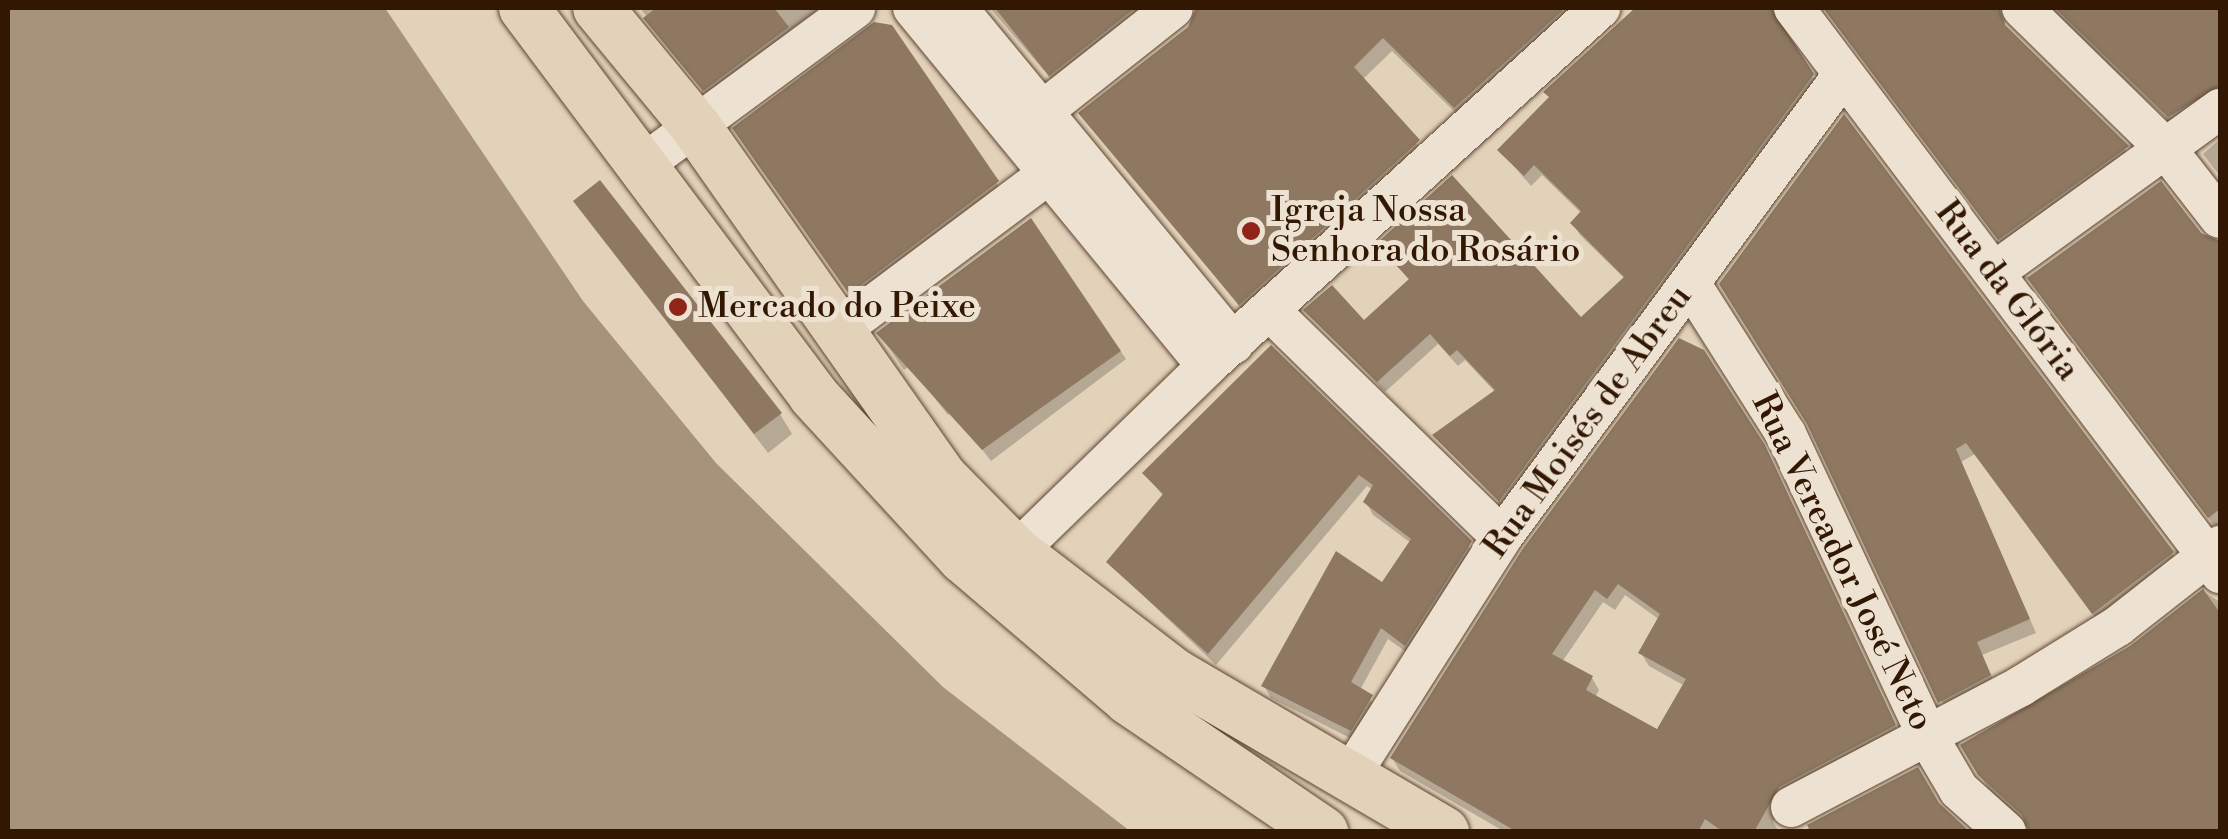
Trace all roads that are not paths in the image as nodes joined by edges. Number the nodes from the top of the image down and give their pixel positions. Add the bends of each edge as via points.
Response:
1 (524, 8) edge
2 (598, 8) edge
3 (855, 8) edge
4 (913, 8) edge
5 (957, 8) edge
6 (1174, 8) edge
7 (1600, 8) edge
8 (1794, 8) edge
9 (2022, 8) edge
10 (1843, 75) junction
11 (2220, 109) edge
12 (1044, 110) junction
13 (696, 127) junction
14 (2167, 150) junction
15 (641, 166) junction
16 (1050, 173) junction
17 (2220, 218) edge
18 (1994, 272) junction
19 (797, 274) junction
20 (1690, 282) junction
21 (1269, 310) junction
22 (748, 311) junction
23 (840, 330) junction
24 (1221, 355) junction
25 (1502, 537) junction
26 (1016, 552) junction
27 (2216, 559) edge
28 (1929, 739) junction
29 (1348, 780) junction
30 (1791, 807) dead end
31 (1322, 832) edge
32 (1444, 832) edge
33 (2006, 832) edge

1 - 15 main road
2 - 13 main road
3 - 13 street
4 - 16 street
5 - 12 street
6 - 12 street
7 - 21 street
8 - 10 street, Rua da Glória
9 - 14 street
10 - 18 street, Rua da Glória
10 - 20 street, Rua Moisés de Abreu
11 - 14 street
12 - 24 street
13 - 15 street
13 - 19 main road
14 - 17 street
14 - 18 street
15 - 22 main road
16 - 23 street
16 - 24 street
18 - 27 street, Rua da Glória
19 - 22 main road
19 - 23 main road
20 - 25 street, Rua Moisés de Abreu
20 - 28 street, Rua Vereador José Neto via 1786,434
21 - 24 street
21 - 25 street
22 - 31 main road via 813,395 963,558 1042,631
23 - 26 main road via 943,478
24 - 26 street
25 - 29 street, Rua Moisés de Abreu
26 - 29 main road via 1175,674
27 - 28 street
28 - 30 street
28 - 33 street, Rua Vereador José Neto via 1959,790
29 - 32 main road

